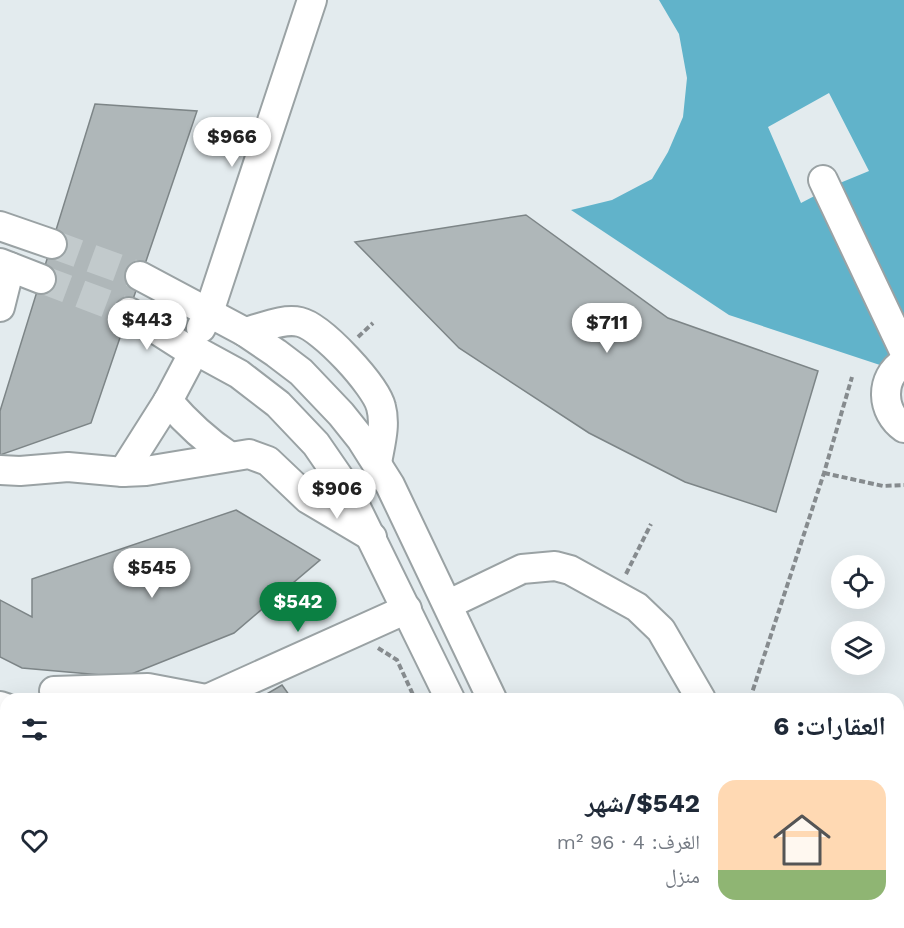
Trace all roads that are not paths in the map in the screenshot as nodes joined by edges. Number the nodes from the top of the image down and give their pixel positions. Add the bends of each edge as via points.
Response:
1 (312, 0) edge
2 (823, 180) dead end
3 (0, 226) edge
4 (52, 244) tunnel mouth
5 (5, 265) edge
6 (140, 276) tunnel mouth
7 (41, 279) tunnel mouth
8 (0, 307) edge
9 (129, 312) tunnel mouth
10 (209, 312) junction
11 (245, 332) junction
12 (193, 350) junction
13 (904, 351) edge
14 (904, 362) edge
15 (168, 401) junction
16 (904, 428) edge
17 (229, 456) junction
18 (377, 463) junction
19 (0, 470) edge
20 (123, 472) junction
21 (372, 537) junction
22 (449, 604) junction
23 (407, 609) junction
24 (54, 691) dead end
25 (175, 693) edge
26 (220, 693) edge
27 (447, 693) edge
28 (489, 693) edge
29 (698, 693) edge

1 - 10 street
2 - 13 street
3 - 4 street
5 - 7 street
5 - 8 street
6 - 10 street
9 - 12 street
10 - 11 street
10 - 12 street
11 - 18 street via 301,372 341,414
11 - 18 street via 288,321 310,325 319,332 369,383 381,406
12 - 15 street
12 - 21 street via 238,374 278,404 328,462
14 - 16 street via 892,372 885,392 889,412
15 - 17 street via 186,422
15 - 20 street
17 - 20 street
17 - 21 street via 249,454 268,461 308,499
18 - 22 street
19 - 20 street via 68,467
21 - 23 street
22 - 28 street
22 - 29 street via 522,569 555,566 570,570 637,607 661,630
23 - 26 street
23 - 27 street
24 - 25 street via 148,688

